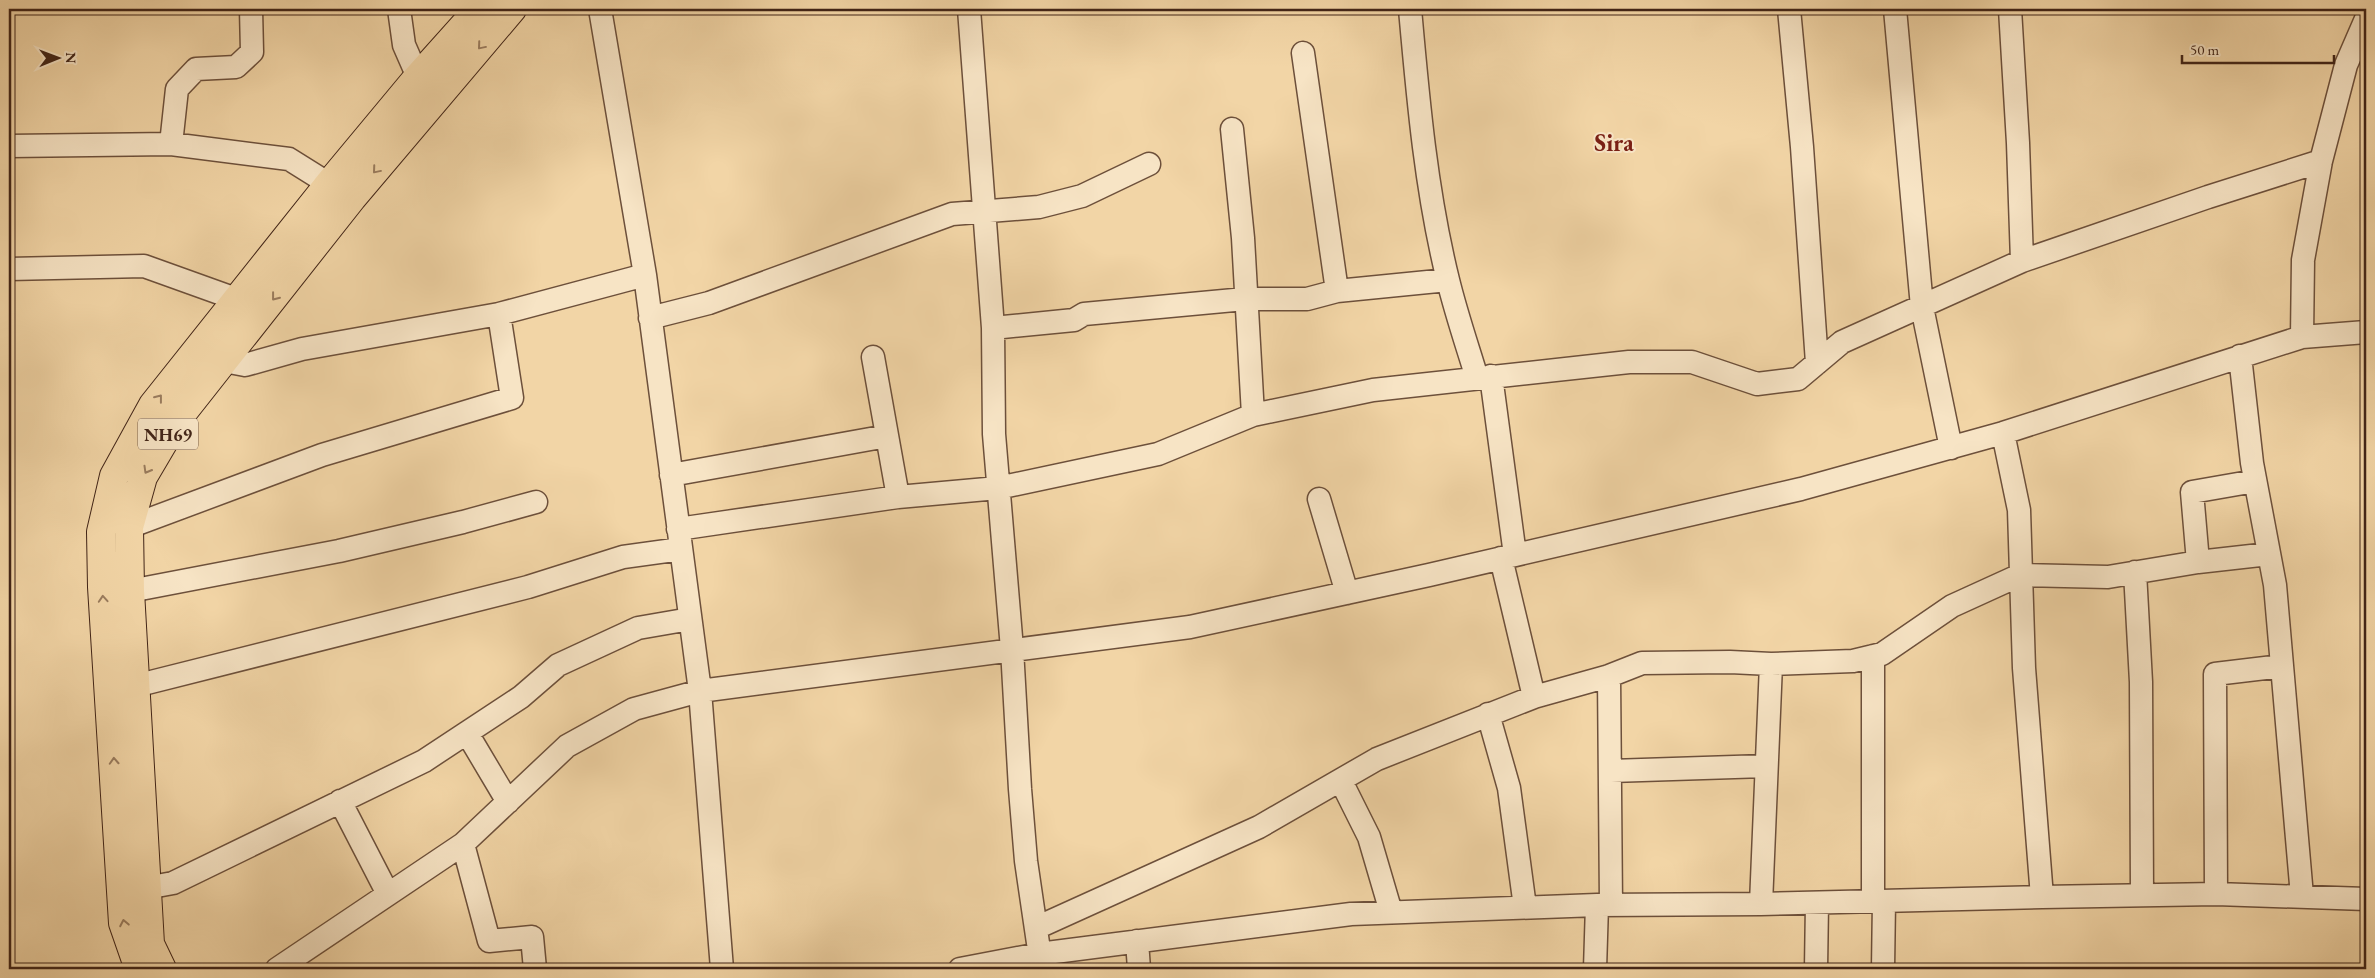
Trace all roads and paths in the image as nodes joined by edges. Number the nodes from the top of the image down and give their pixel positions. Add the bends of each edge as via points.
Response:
1 (251, 9) edge
2 (399, 9) edge
3 (479, 9) edge
4 (512, 9) edge
5 (600, 9) edge
6 (968, 9) edge
7 (1410, 9) edge
8 (1789, 9) edge
9 (1895, 9) edge
10 (2010, 9) edge
11 (2366, 19) edge
12 (1302, 53) dead end
13 (418, 77) junction
14 (1232, 129) dead end
15 (171, 144) junction
16 (9, 146) edge
17 (2321, 161) junction
18 (1150, 164) dead end
19 (328, 184) junction
20 (984, 211) junction
21 (2022, 261) junction
22 (9, 269) edge
23 (645, 275) junction
24 (1448, 280) junction
25 (1337, 291) junction
26 (1245, 298) junction
27 (236, 299) junction
28 (1922, 307) junction
29 (499, 314) junction
30 (650, 318) junction
31 (992, 328) junction
32 (2366, 332) edge
33 (2302, 337) junction
34 (2240, 356) junction
35 (873, 357) dead end
36 (224, 361) junction
37 (1817, 364) junction
38 (1484, 377) junction
39 (1253, 415) junction
40 (2003, 433) junction
41 (887, 436) junction
42 (1951, 448) junction
43 (671, 475) junction
44 (2255, 481) junction
45 (998, 488) junction
46 (898, 497) junction
47 (1319, 499) dead end
48 (536, 502) dead end
49 (129, 527) junction
50 (680, 539) junction
51 (2269, 554) junction
52 (1508, 556) junction
53 (2198, 562) junction
54 (2134, 572) junction
55 (2020, 575) junction
56 (130, 590) junction
57 (1347, 593) junction
58 (690, 619) junction
59 (1012, 649) junction
60 (1873, 656) junction
61 (1771, 664) junction
62 (2282, 666) junction
63 (1609, 676) junction
64 (135, 686) junction
65 (700, 691) junction
66 (1534, 697) junction
67 (1488, 714) junction
68 (467, 733) junction
69 (1765, 766) junction
70 (1611, 771) junction
71 (1341, 781) junction
72 (340, 801) junction
73 (508, 802) junction
74 (464, 844) junction
75 (146, 888) junction
76 (388, 894) junction
77 (2216, 894) junction
78 (2142, 895) junction
79 (2302, 896) junction
80 (2042, 897) junction
81 (2366, 899) edge
82 (1879, 901) junction
83 (1817, 903) junction
84 (1761, 904) junction
85 (1604, 905) junction
86 (1525, 907) junction
87 (1390, 912) junction
88 (1036, 928) junction
89 (1137, 941) junction
90 (1039, 954) junction
91 (139, 969) edge
92 (162, 969) edge
93 (276, 969) edge
94 (535, 969) edge
95 (722, 969) edge
96 (960, 969) edge
97 (1139, 969) edge
98 (1595, 969) edge
99 (1816, 969) edge
100 (1883, 969) edge

1 - 15 street via 252,52 236,67 196,69 177,89
2 - 13 street via 404,45
3 - 13 highway, NH69
4 -> 36 highway, NH69 via 352,198
5 - 23 street
6 - 20 street
7 - 24 street via 1419,112
8 - 37 street
9 - 28 street
10 - 21 street
11 - 17 street via 2346,65
12 - 25 street
13 - 19 highway, NH69
14 - 26 street
15 - 16 street
15 - 19 street via 289,159
17 - 21 street via 2208,196
17 - 33 street via 2303,260
18 - 20 street via 1082,196 1039,207
19 - 27 highway, NH69
20 - 30 street via 952,214 709,303
20 - 31 street
21 - 28 street
22 - 27 street via 144,266
23 - 29 street
23 - 30 street
24 - 25 street
24 - 38 street
25 - 26 street via 1307,299
26 - 31 street via 1084,314 1074,320
26 - 39 street
91 -> 27 highway, NH69 via 123,923 100,532 114,476 154,405
28 - 37 street via 1842,342
28 - 42 street
29 - 36 street via 302,349 245,365
29 - 49 street via 512,398 322,455
30 - 43 street
31 - 45 street
32 - 33 street
33 - 34 street
34 - 40 street
34 - 44 street
35 - 41 street
36 -> 49 highway, NH69 via 176,421 143,476
37 - 38 street via 1798,379 1757,384 1692,362 1629,362
38 - 39 street via 1373,390
38 - 52 street
39 - 45 street via 1158,454
40 - 42 street
40 - 55 street via 2019,510
41 - 43 street
41 - 46 street
42 - 52 street via 1802,489
43 - 50 street
44 - 51 street
44 - 53 street via 2192,492
45 - 46 street
45 - 59 street
46 - 50 street
47 - 57 street
48 - 56 street via 339,551
49 - 56 highway, NH69
50 - 58 street
50 - 64 street via 528,587
51 - 53 street
51 - 62 street
52 - 57 street
52 - 66 street
53 - 54 street
54 - 55 street via 2108,577
54 - 78 street via 2141,682
55 - 60 street via 1952,606 1882,654
55 - 80 street
56 - 64 highway, NH69
57 - 59 street via 1190,627
58 - 65 street
58 - 68 street via 638,628 558,665 521,698
59 - 65 street
59 - 88 street via 1026,861
60 - 61 street via 1853,661
60 - 82 street
61 - 63 street via 1642,663
61 - 69 street
62 - 77 street via 2215,674
62 - 79 street
63 - 66 street
63 - 70 street
64 - 75 highway, NH69
65 - 73 street via 634,709 567,746
65 - 95 street
66 - 67 street
67 - 71 street via 1377,759
67 - 86 street via 1509,788
68 - 72 street via 424,761
68 - 73 street
69 - 70 street
69 - 84 street
70 - 85 street
71 - 87 street via 1369,837
71 - 88 street via 1259,827
72 - 75 street via 173,883
72 - 76 street
73 - 74 street
74 - 76 street
74 - 94 street via 489,941 532,937
75 - 92 highway, NH69 via 150,944
76 - 93 street
77 - 78 street
77 - 79 street
78 - 80 street
79 - 81 street
80 - 82 street
82 - 83 street
82 - 100 street
83 - 84 street
83 - 99 street
84 - 85 street
85 - 86 street
85 - 98 street
86 - 87 street
87 - 89 street
88 - 90 street
89 - 90 street
89 - 97 street
90 - 96 street

